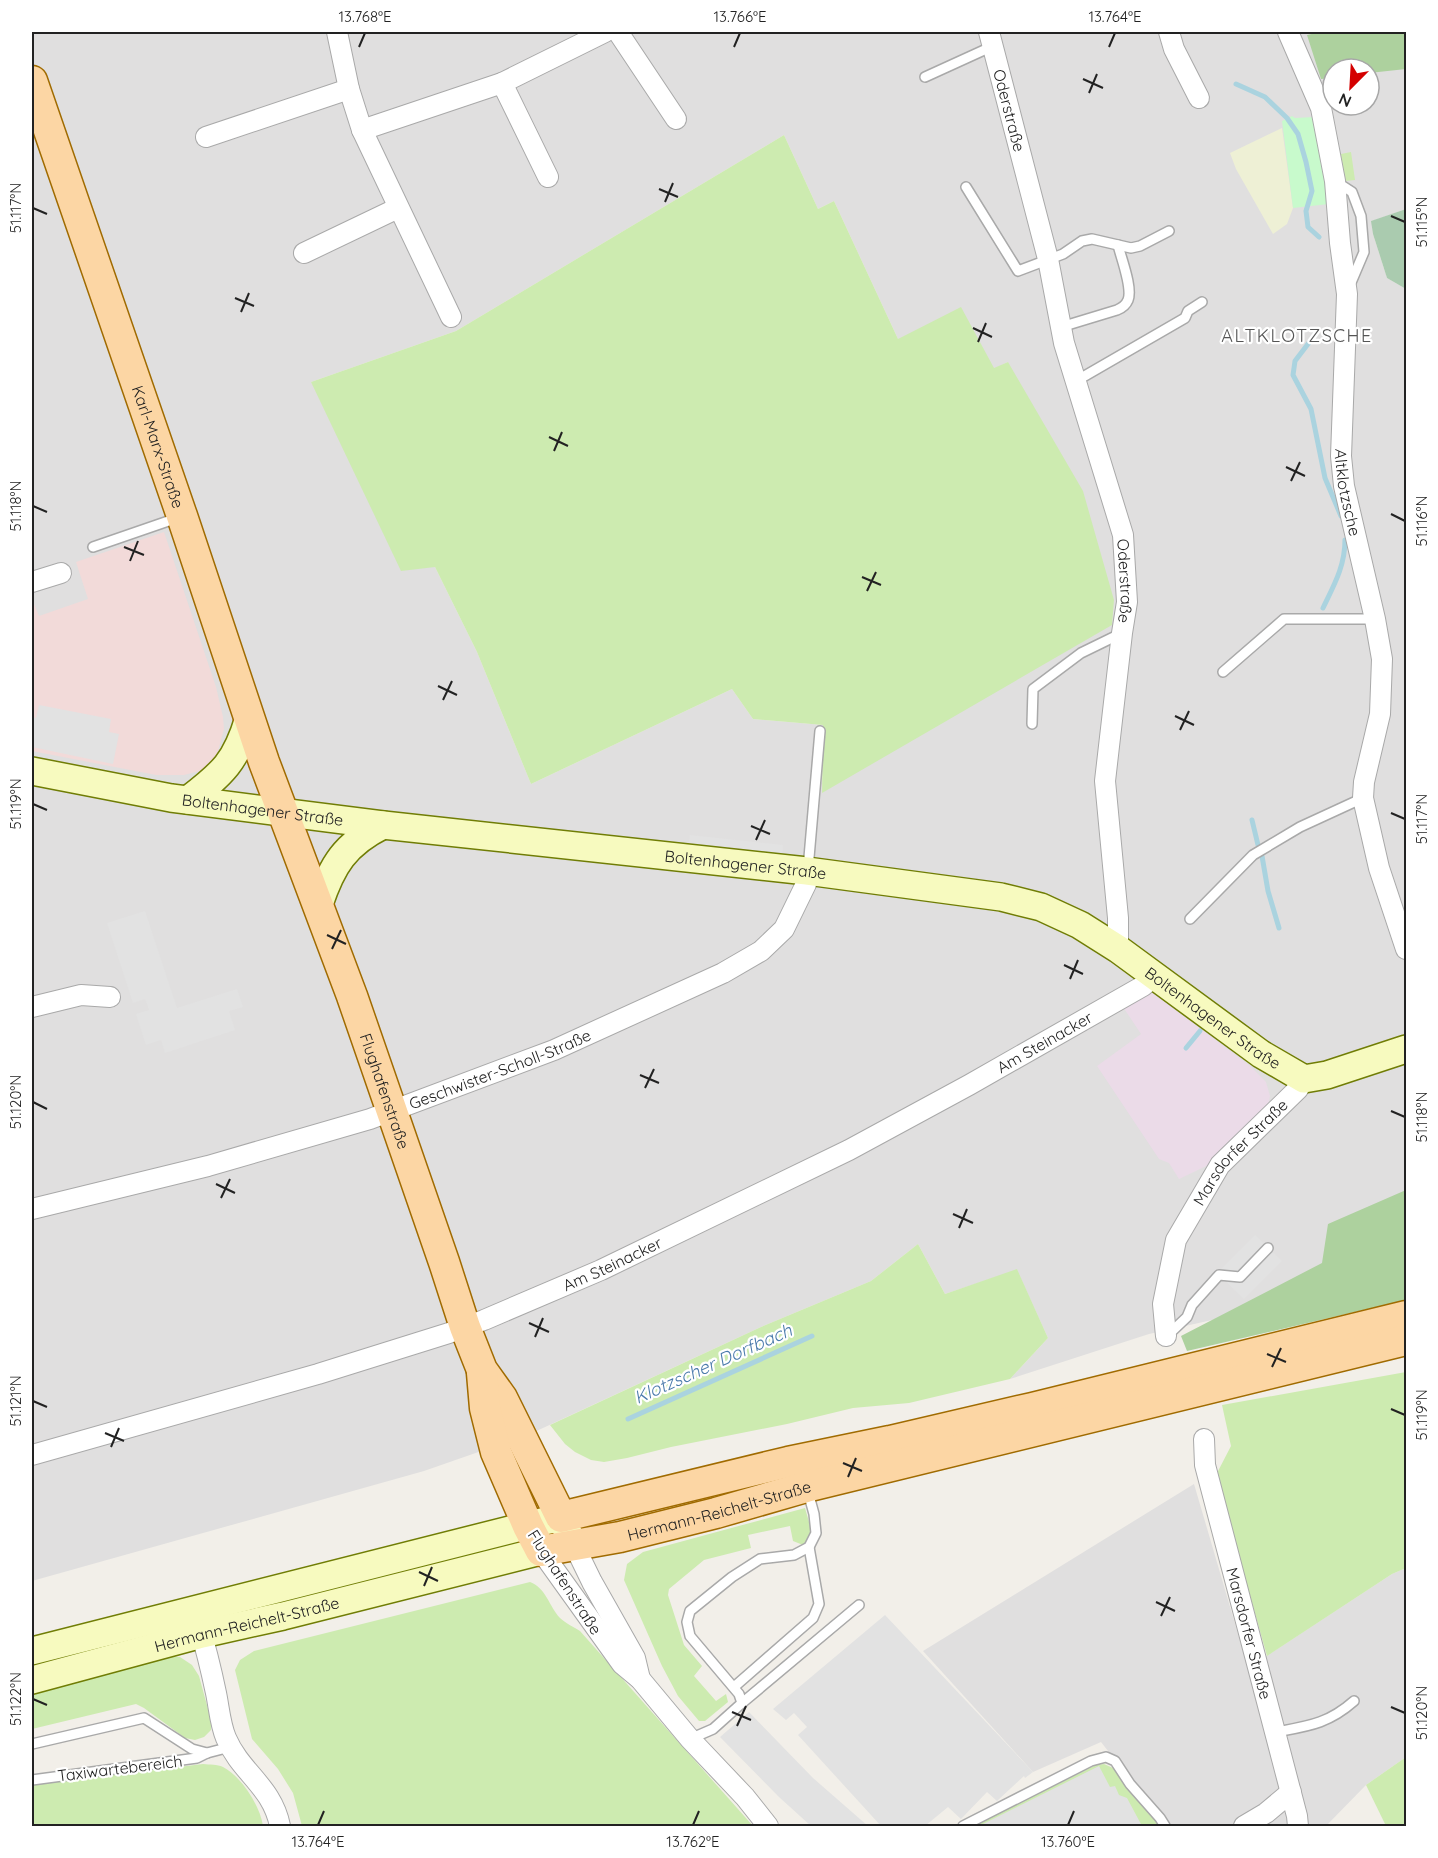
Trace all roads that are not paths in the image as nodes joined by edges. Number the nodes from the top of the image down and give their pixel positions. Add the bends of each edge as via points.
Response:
1 (337, 32) edge
2 (605, 32) edge
3 (618, 32) edge
4 (1169, 32) edge
5 (1288, 32) edge
6 (991, 39) edge
7 (925, 77) dead end
8 (32, 81) edge
9 (502, 83) junction
10 (349, 89) junction
11 (1199, 98) dead end
12 (676, 119) dead end
13 (362, 130) junction
14 (206, 137) dead end
15 (548, 177) dead end
16 (966, 187) dead end
17 (398, 208) junction
18 (1169, 231) dead end
19 (1118, 245) junction
20 (304, 253) dead end
21 (1048, 259) junction
22 (1202, 302) dead end
23 (451, 317) dead end
24 (1061, 327) junction
25 (1076, 381) junction
26 (182, 516) junction
27 (93, 547) dead end
28 (61, 573) dead end
29 (32, 582) edge
30 (1375, 619) junction
31 (1122, 633) junction
32 (1223, 672) dead end
33 (249, 718) junction
34 (1032, 723) dead end
35 (820, 731) dead end
36 (32, 771) edge
37 (1363, 798) junction
38 (188, 800) junction
39 (283, 813) junction
40 (383, 825) junction
41 (807, 871) junction
42 (319, 904) junction
43 (1190, 919) dead end
44 (1118, 949) junction
45 (1407, 949) edge
46 (1154, 976) junction
47 (110, 997) dead end
48 (32, 1007) edge
49 (1407, 1049) edge
50 (1304, 1079) junction
51 (391, 1111) junction
52 (32, 1209) edge
53 (1268, 1248) dead end
54 (1407, 1316) edge
55 (465, 1327) junction
56 (1166, 1336) joint
57 (1407, 1340) edge
58 (482, 1370) junction
59 (1204, 1439) dead end
60 (32, 1455) edge
61 (806, 1487) junction
62 (561, 1517) junction
63 (534, 1539) junction
64 (574, 1545) junction
65 (809, 1547) junction
66 (859, 1605) dead end
67 (198, 1622) junction
68 (32, 1651) edge
69 (640, 1679) junction
70 (32, 1680) edge
71 (734, 1687) junction
72 (1354, 1701) dead end
73 (742, 1703) junction
74 (1276, 1732) junction
75 (690, 1739) junction
76 (32, 1744) edge
77 (230, 1747) junction
78 (207, 1753) junction
79 (32, 1780) edge
80 (1291, 1792) junction
81 (745, 1797) junction
82 (280, 1827) edge
83 (768, 1827) edge
84 (781, 1827) edge
85 (963, 1827) edge
86 (1165, 1827) edge
87 (1244, 1827) edge
88 (1298, 1827) edge

1 - 10 street
2 - 9 street
3 - 12 street
4 - 11 street
5 - 30 street, Altklotzsche via 1321,108 1335,181 1347,294 1341,456 1344,486
6 - 7 lane
6 - 21 street, Oderstraße
8 - 26 main road, Karl-Marx-Straße
9 - 13 street
9 - 15 street
10 - 13 street
10 - 14 street
13 - 17 street
16 - 21 lane via 1018,271
17 - 20 street
17 - 23 street
18 - 19 lane via 1140,246
19 - 21 lane via 1092,239 1082,241
19 - 24 lane via 1129,289 1128,301 1117,310
21 - 24 street, Oderstraße
22 - 25 lane via 1188,311 1185,318
24 - 25 street, Oderstraße
25 - 31 street, Oderstraße via 1123,535 1127,602
26 - 27 lane
26 - 33 main road, Karl-Marx-Straße
28 - 29 street
30 - 32 lane via 1284,619
30 - 37 street, Altklotzsche via 1382,659 1380,714
31 - 34 lane via 1081,653 1033,689
31 - 44 street, Oderstraße via 1105,781
33 - 38 street via 235,757
33 - 39 main road, Karl-Marx-Straße
35 - 41 lane
36 - 38 street, Boltenhagener Straße
37 - 43 lane via 1300,827 1253,855
37 - 45 street, Altklotzsche via 1379,868
38 - 39 street, Boltenhagener Straße
39 - 40 street, Boltenhagener Straße
39 - 42 main road, Flughafenstraße
40 - 41 street, Boltenhagener Straße
40 - 42 street via 356,842 338,860
41 - 44 street, Boltenhagener Straße via 1001,897 1041,907
41 - 51 street, Geschwister-Scholl-Straße via 806,884 784,929 761,951 723,973 554,1050
42 - 51 main road, Flughafenstraße
44 - 46 street, Boltenhagener Straße
46 - 50 street, Boltenhagener Straße via 1261,1054
46 - 55 street, Am Steinacker via 1143,986 849,1150 601,1270
47 - 48 street via 81,995
49 - 50 street
50 - 56 street, Marsdorfer Straße via 1220,1165 1176,1240 1163,1304
51 - 52 street, Geschwister-Scholl-Straße via 208,1166
51 - 55 main road, Flughafenstraße
53 - 56 lane via 1240,1277 1219,1275 1192,1305 1187,1317
54 - 62 main road, Hermann-Reichelt-Straße
55 - 58 main road, Flughafenstraße
55 - 60 street, Am Steinacker via 318,1374
57 - 61 main road, Hermann-Reichelt-Straße
58 - 62 main road, Flughafenstraße via 502,1398
58 - 63 main road, Flughafenstraße via 485,1408 496,1452
59 - 74 street, Marsdorfer Straße via 1205,1464
61 - 64 main road, Hermann-Reichelt-Straße via 620,1537
61 - 65 lane via 816,1533
62 - 63 street, Hermann-Reichelt-Straße
62 - 64 street, Flughafenstraße
63 - 64 main road, Hermann-Reichelt-Straße
63 - 67 street, Hermann-Reichelt-Straße via 283,1616
63 - 69 street, Flughafenstraße via 621,1664
64 - 69 street, Flughafenstraße via 635,1658
65 - 71 lane via 819,1604 813,1618
65 - 71 lane via 794,1555 760,1559 690,1611 690,1636
66 - 73 lane
67 - 68 street, Hermann-Reichelt-Straße
67 - 70 street, Hermann-Reichelt-Straße
67 - 77 street
69 - 75 street, Flughafenstraße
71 - 73 lane
72 - 74 lane via 1329,1720
73 - 75 lane via 713,1729
74 - 80 street, Marsdorfer Straße
75 - 81 street, Flughafenstraße
76 - 78 lane, Taxiwartebereich via 144,1718 192,1749
77 - 78 lane, Taxiwartebereich
77 - 82 street via 268,1794
78 - 79 lane, Taxiwartebereich via 197,1758
80 - 87 street
80 - 88 street, Marsdorfer Straße
81 - 83 street, Flughafenstraße
81 - 84 street, Flughafenstraße
85 - 86 lane via 1091,1761 1106,1757 1115,1761

